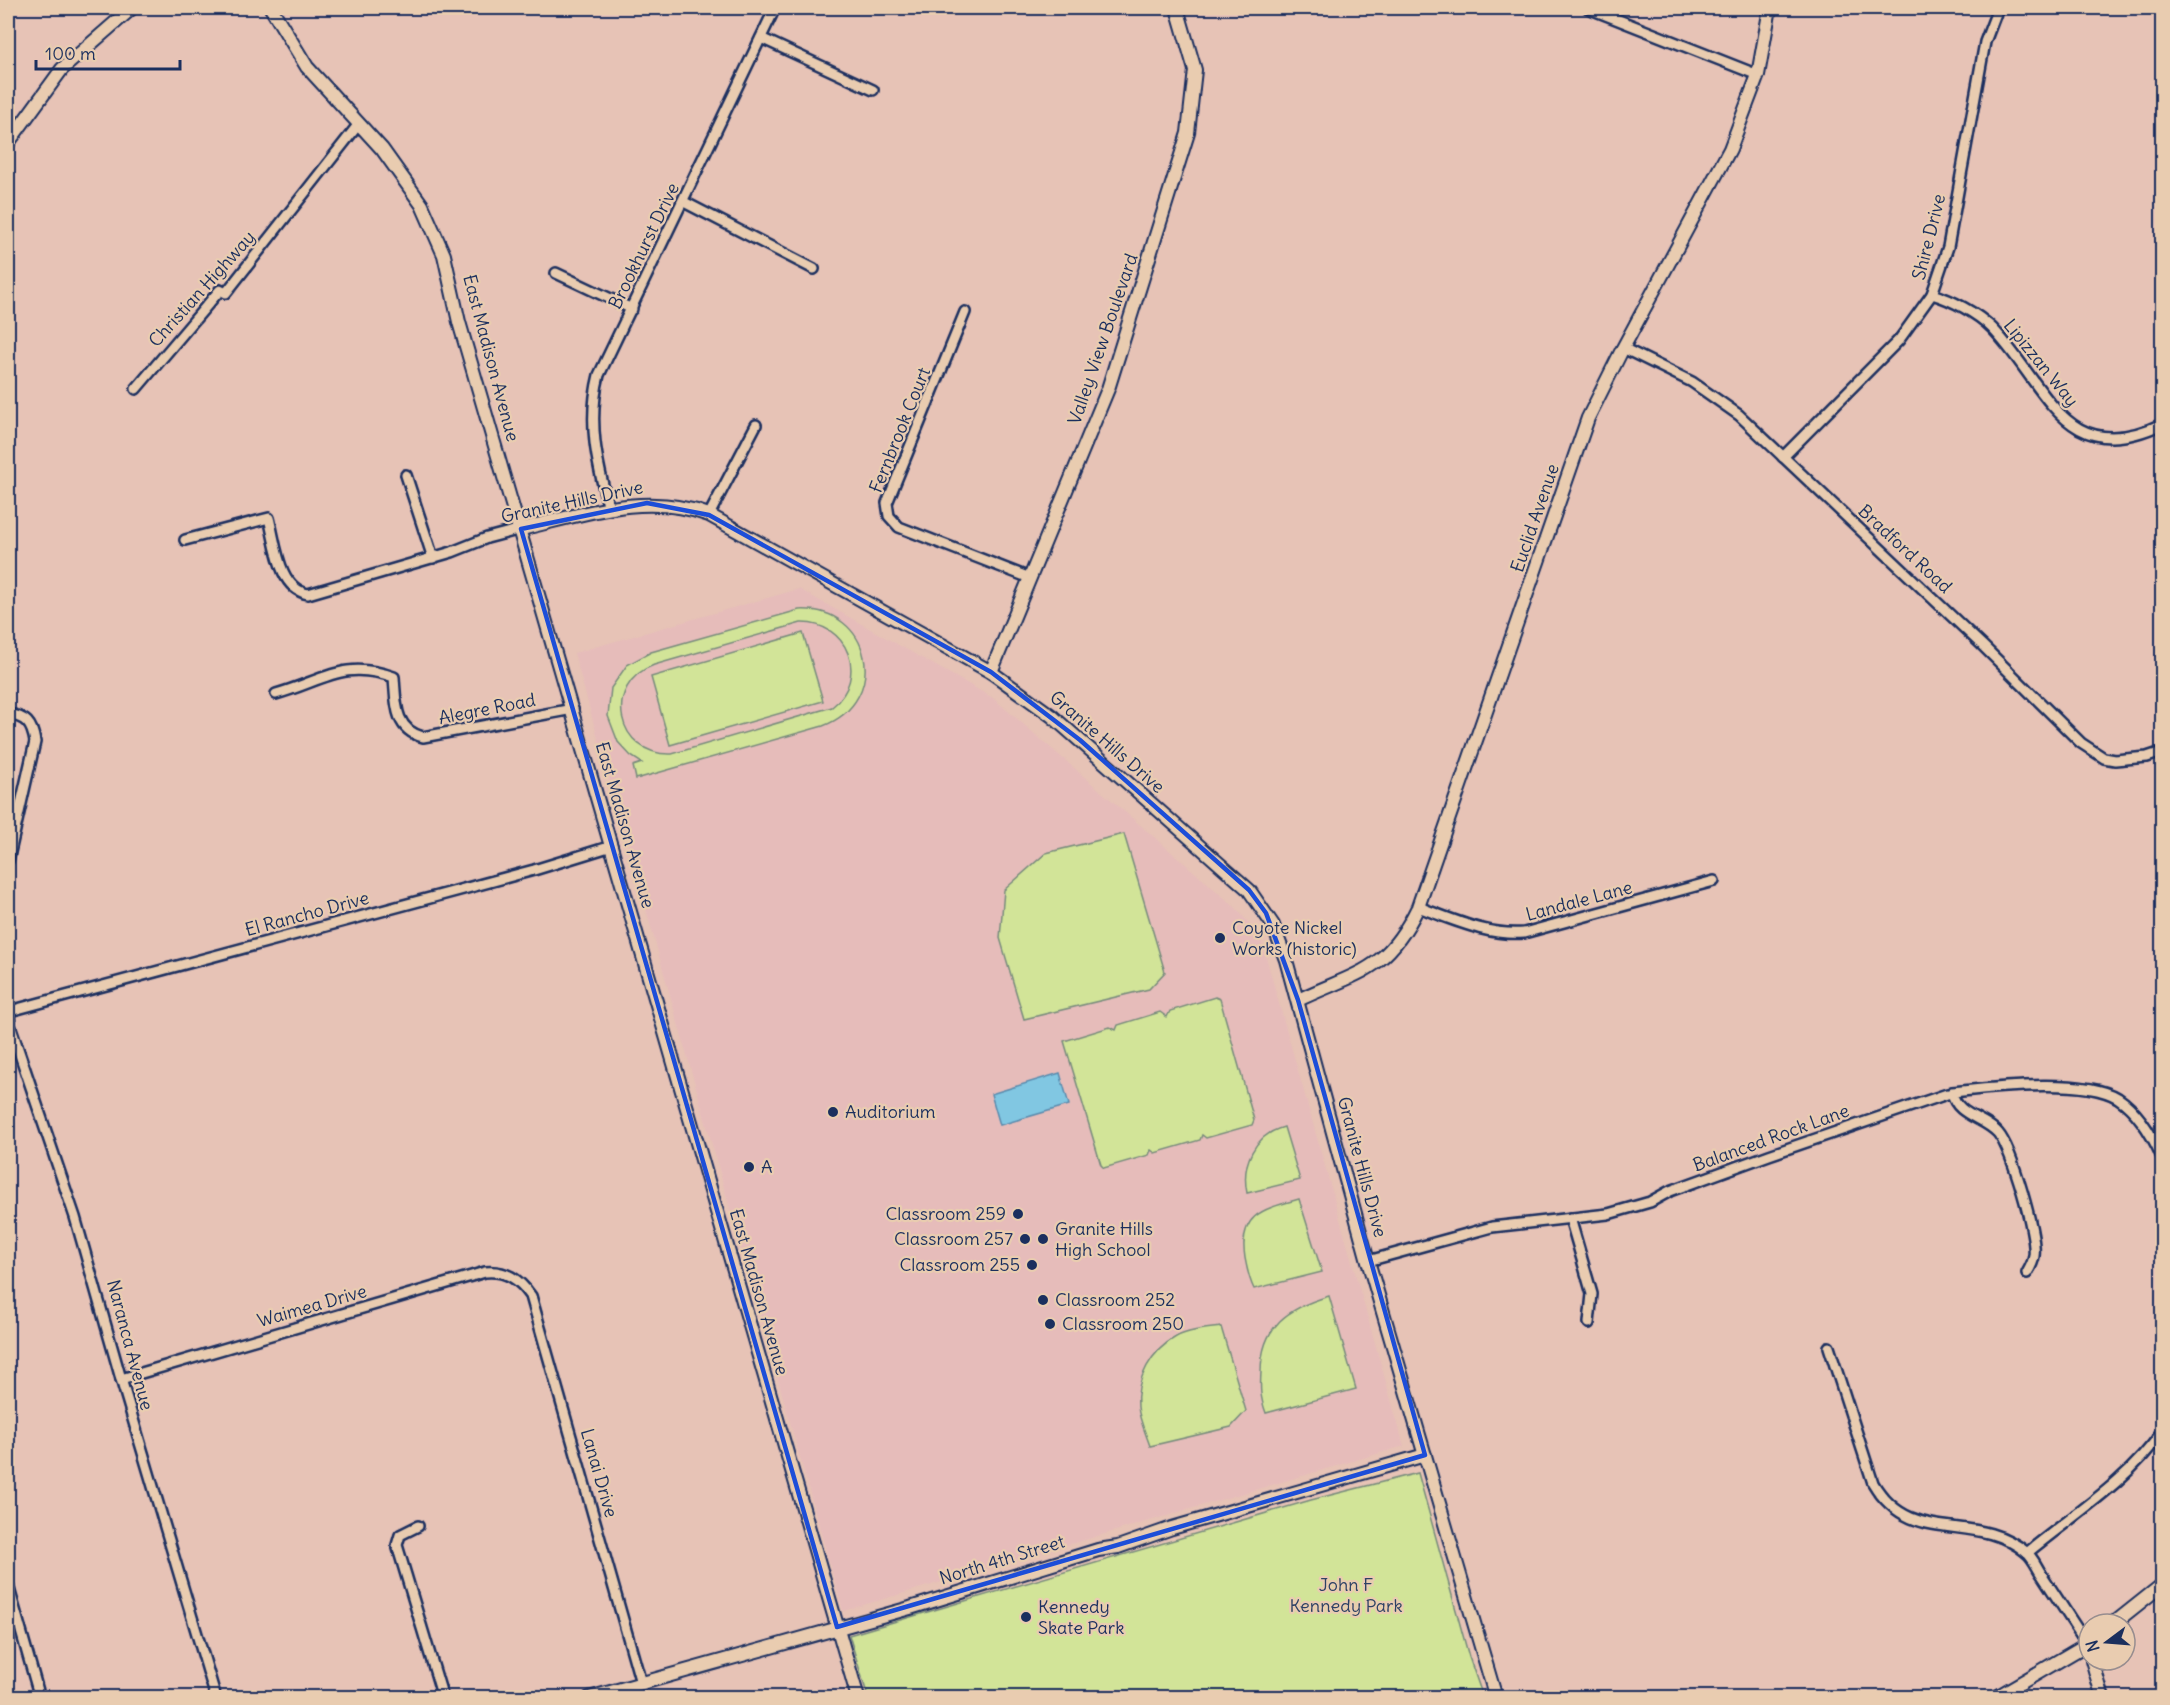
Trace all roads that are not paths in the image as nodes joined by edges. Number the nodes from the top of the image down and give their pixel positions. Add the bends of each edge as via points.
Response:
1 (132, 8) edge
2 (271, 8) edge
3 (775, 8) edge
4 (1178, 8) edge
5 (1588, 8) edge
6 (1770, 8) edge
7 (1998, 8) edge
8 (761, 38) junction
9 (1758, 75) junction
10 (873, 90) dead end
11 (358, 125) junction
12 (8, 143) edge
13 (684, 202) junction
14 (814, 269) dead end
15 (556, 273) dead end
16 (1932, 294) junction
17 (633, 309) junction
18 (965, 312) dead end
19 (1623, 348) junction
20 (136, 389) dead end
21 (756, 424) dead end
22 (2163, 424) edge
23 (1783, 457) junction
24 (406, 475) dead end
25 (609, 509) junction
26 (710, 515) junction
27 (521, 529) junction
28 (185, 540) dead end
29 (433, 558) junction
30 (1030, 578) junction
31 (991, 672) junction
32 (276, 694) dead end
33 (573, 709) junction
34 (8, 714) edge
35 (2163, 752) edge
36 (612, 846) junction
37 (8, 861) edge
38 (1714, 881) dead end
39 (1418, 907) junction
40 (1298, 1000) junction
41 (9, 1007) edge
42 (1949, 1093) junction
43 (2163, 1157) edge
44 (1570, 1218) junction
45 (1368, 1262) junction
46 (2027, 1273) dead end
47 (514, 1277) joint
48 (1589, 1323) dead end
49 (1829, 1347) dead end
50 (121, 1379) junction
51 (2163, 1432) edge
52 (1425, 1455) junction
53 (418, 1526) dead end
54 (2027, 1553) junction
55 (8, 1585) edge
56 (2163, 1585) edge
57 (2128, 1612) edge
58 (837, 1628) junction
59 (2077, 1629) edge
60 (2077, 1652) edge
61 (2095, 1672) edge
62 (641, 1683) junction
63 (40, 1698) edge
64 (216, 1698) edge
65 (443, 1698) edge
66 (589, 1698) edge
67 (858, 1698) edge
68 (1496, 1698) edge
69 (1995, 1698) edge
70 (2103, 1698) edge

1 - 12 street via 62,69
2 - 11 street, East Madison Avenue via 307,67
3 - 8 street, Brookhurst Drive
4 - 30 street, Valley View Boulevard via 1195,70 1188,133 1108,389
5 - 9 street
6 - 9 street, Euclid Avenue
7 - 16 street, Shire Drive via 1985,42 1948,247
8 - 10 street
8 - 13 street, Brookhurst Drive
9 - 19 street, Euclid Avenue via 1718,175
11 - 20 street, Christian Highway via 226,293 220,290
11 - 27 street, East Madison Avenue via 382,149 418,198 444,255 459,322
13 - 14 street
13 - 17 street, Brookhurst Drive
15 - 17 street
16 - 22 street, Lipizzan Way via 1991,328 2072,426 2093,436 2111,437 2144,433
16 - 23 street, Shire Drive via 1899,340
17 - 25 street, Brookhurst Drive via 599,375 594,399 594,445
18 - 30 street, Fernbrook Court via 887,503 888,512 899,527
19 - 23 street, Bradford Road via 1692,382 1739,415
19 - 39 street, Euclid Avenue via 1585,428
21 - 26 street
23 - 35 street, Bradford Road via 2081,743 2104,758 2115,760
24 - 29 street
25 - 26 street, Granite Hills Drive via 665,503
25 - 27 street, Granite Hills Drive
26 - 31 street, Granite Hills Drive
27 - 29 street, Granite Hills Drive
27 - 33 street, East Madison Avenue
28 - 29 street, Granite Hills Drive via 269,518 286,581 297,592 308,594
30 - 31 street, Valley View Boulevard
31 - 40 street, Granite Hills Drive via 1052,716 1249,890 1278,936
32 - 33 street, Alegre Road via 308,685 335,671 373,670 394,677 400,720 411,733 423,737
33 - 36 street, East Madison Avenue
34 - 37 street via 27,720 35,742
36 - 41 street, El Rancho Drive via 524,873
36 - 58 street, East Madison Avenue
38 - 39 street, Landale Lane via 1524,933 1492,932
39 - 40 street, Euclid Avenue via 1399,939 1373,966
40 - 45 street, Granite Hills Drive
41 - 50 street, Naranca Avenue via 10,1025 75,1217
42 - 43 street, Balanced Rock Lane via 2034,1086 2106,1093 2135,1113
42 - 44 street, Balanced Rock Lane via 1670,1191 1650,1202 1608,1214
42 - 46 street via 1958,1106 1989,1125 2006,1147 2032,1228 2034,1256
44 - 45 street, Balanced Rock Lane via 1492,1227
44 - 48 street via 1592,1294
45 - 52 street, Granite Hills Drive
47 - 50 street, Waimea Drive via 485,1272
47 - 62 street, Lanai Drive via 531,1296
49 - 54 street via 1873,1483 1883,1499 1899,1514 1935,1525 1980,1530
50 - 64 street, Naranca Avenue
51 - 54 street via 2149,1452 2125,1474
52 - 58 street, North 4th Street
52 - 68 street, Granite Hills Drive
53 - 65 street via 400,1535 397,1545
54 - 59 street
55 - 63 street
56 - 57 street
58 - 62 street, North 4th Street
58 - 67 street, East Madison Avenue
60 - 69 street
61 - 70 street
62 - 66 street, North 4th Street

